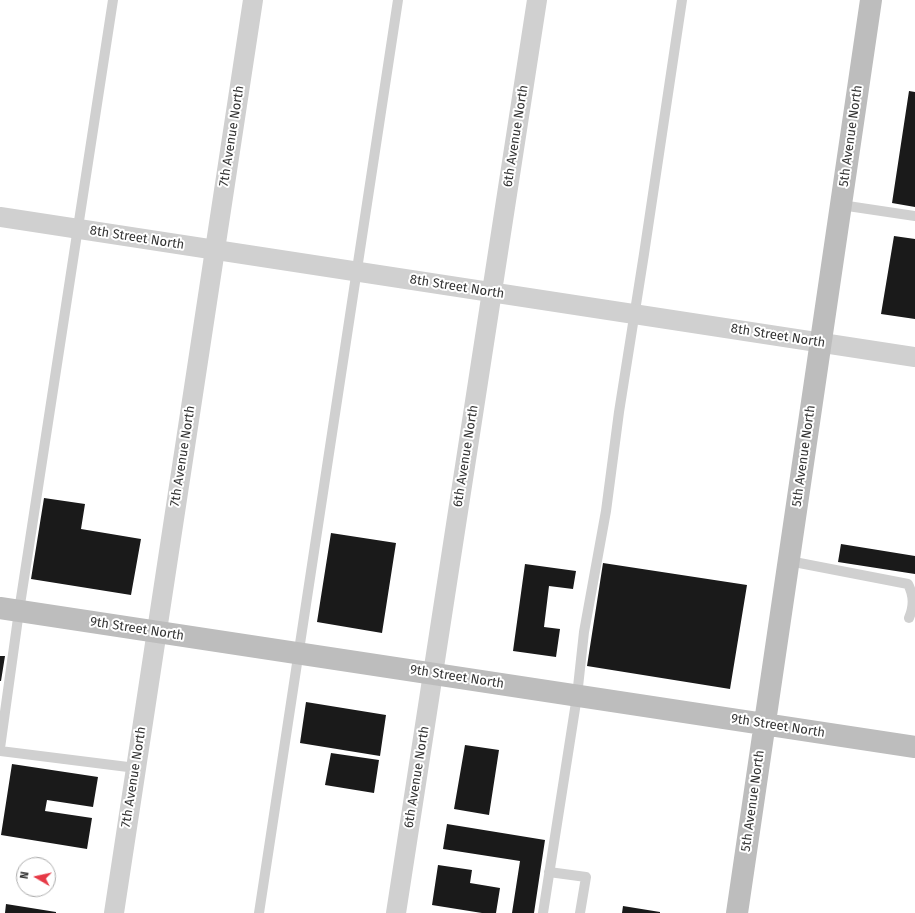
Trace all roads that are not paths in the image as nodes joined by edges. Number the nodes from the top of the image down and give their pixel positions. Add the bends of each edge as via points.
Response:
1 (113, 0) edge
2 (253, 0) edge
3 (398, 0) edge
4 (537, 0) edge
5 (682, 0) edge
6 (871, 0) edge
7 (841, 205) junction
8 (915, 216) edge
9 (0, 217) edge
10 (78, 229) junction
11 (215, 250) junction
12 (357, 271) junction
13 (492, 292) junction
14 (635, 314) junction
15 (821, 342) junction
16 (915, 356) edge
17 (789, 561) junction
18 (10, 609) edge
19 (909, 618) dead end
20 (156, 632) junction
21 (299, 653) junction
22 (433, 674) junction
23 (577, 696) junction
24 (765, 724) junction
25 (915, 747) edge
26 (0, 750) edge
27 (136, 768) junction
28 (549, 872) junction
29 (114, 913) edge
30 (259, 913) edge
31 (396, 913) edge
32 (543, 913) edge
33 (580, 913) edge
34 (737, 913) edge

1 - 10 lane
2 - 11 street, 7th Avenue North
3 - 12 lane
4 - 13 street, 6th Avenue North
5 - 14 lane
6 - 7 street, 5th Avenue North
7 - 8 lane
7 - 15 street, 5th Avenue North
9 - 10 street, 8th Street North
10 - 11 street, 8th Street North
10 - 18 lane
11 - 12 street, 8th Street North
11 - 20 street, 7th Avenue North
12 - 13 street, 8th Street North
12 - 21 lane
13 - 14 street, 8th Street North
13 - 22 street, 6th Avenue North
14 - 15 street, 8th Street North
14 - 23 lane via 606,511 584,632
15 - 16 street, 8th Street North
15 - 17 street, 5th Avenue North
17 - 19 lane via 908,584 913,594
17 - 24 street, 5th Avenue North
18 - 20 street, 9th Street North
18 - 26 lane
20 - 21 street, 9th Street North
20 - 27 street, 7th Avenue North
21 - 22 street, 9th Street North
21 - 30 lane
22 - 23 street, 9th Street North
22 - 31 street, 6th Avenue North
23 - 24 street, 9th Street North
23 - 28 lane
24 - 25 street, 9th Street North
24 - 34 street, 5th Avenue North
26 - 27 lane
27 - 29 street, 7th Avenue North
28 - 32 lane
28 - 33 lane via 586,877

